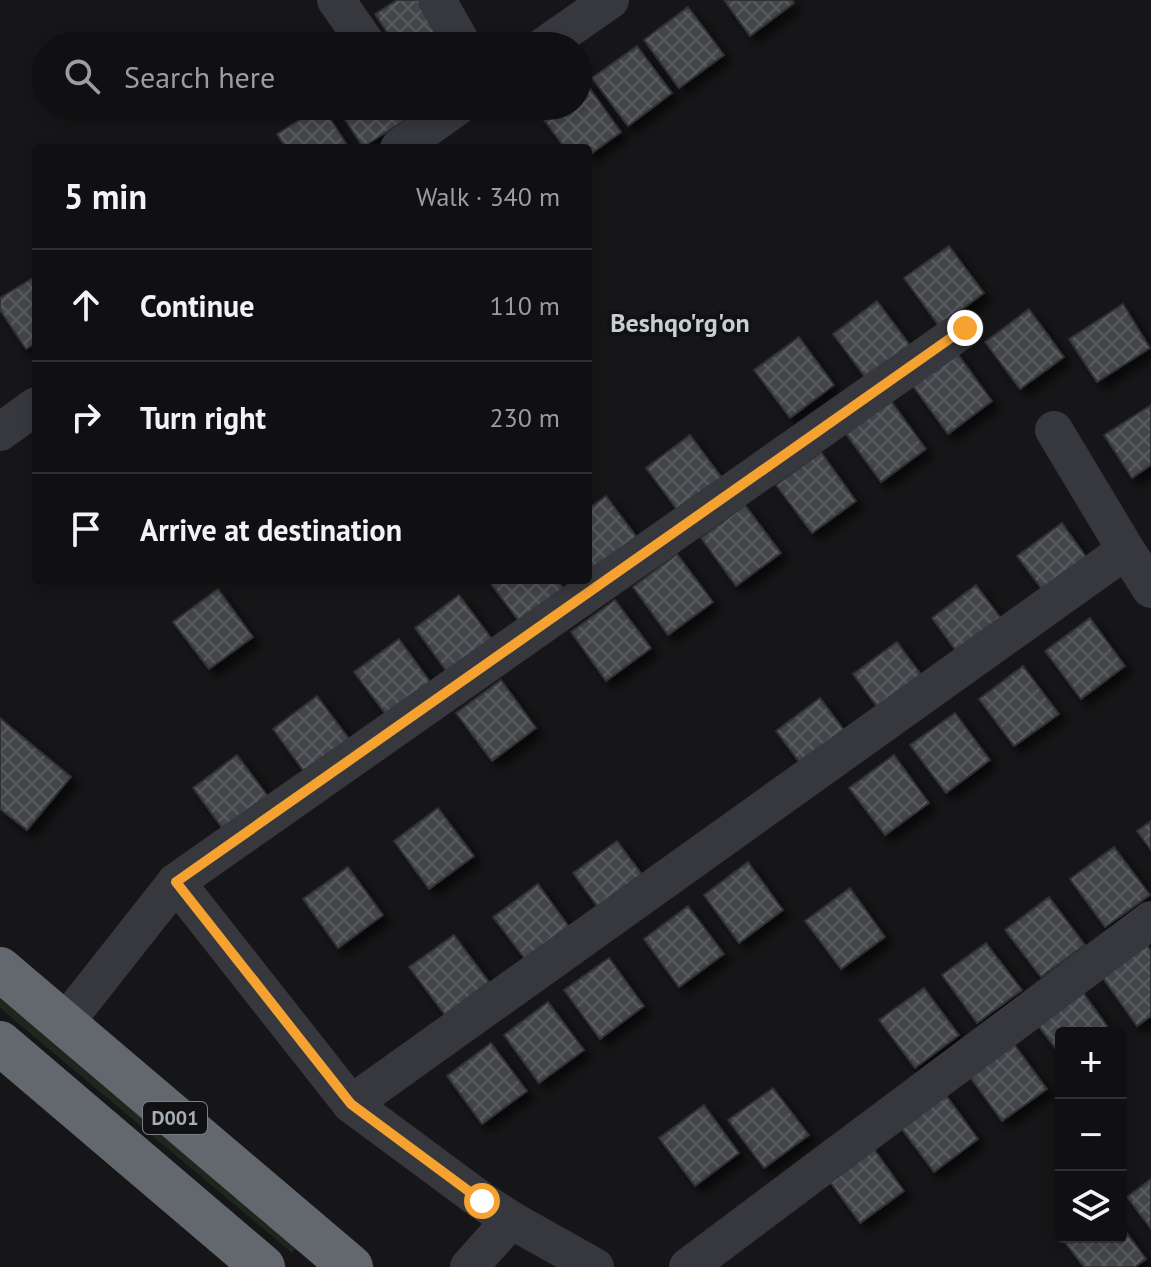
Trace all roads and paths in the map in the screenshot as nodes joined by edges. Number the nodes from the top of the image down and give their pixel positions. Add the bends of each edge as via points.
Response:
1 (336, 0) edge
2 (437, 0) edge
3 (610, 0) edge
4 (358, 32) edge
5 (455, 32) edge
6 (564, 32) edge
7 (965, 328) dead end
8 (32, 409) edge
9 (1054, 430) dead end
10 (0, 432) edge
11 (1126, 550) junction
12 (1151, 589) edge
13 (176, 882) junction
14 (1151, 920) edge
15 (0, 969) edge
16 (64, 1024) junction
17 (0, 1043) edge
18 (351, 1104) junction
19 (511, 1220) junction
20 (347, 1266) edge
21 (263, 1267) edge
22 (469, 1267) edge
23 (595, 1267) edge
24 (688, 1267) edge

1 - 4 street
2 - 5 street
3 - 6 street
7 - 13 street
8 - 10 street
9 - 11 street
11 - 12 street
11 - 18 street
13 - 16 street
13 - 18 street
14 - 24 street
15 - 16 highway, D001
16 - 20 highway, D001
17 - 21 highway, D001
18 - 19 street
19 - 22 street
19 - 23 street

